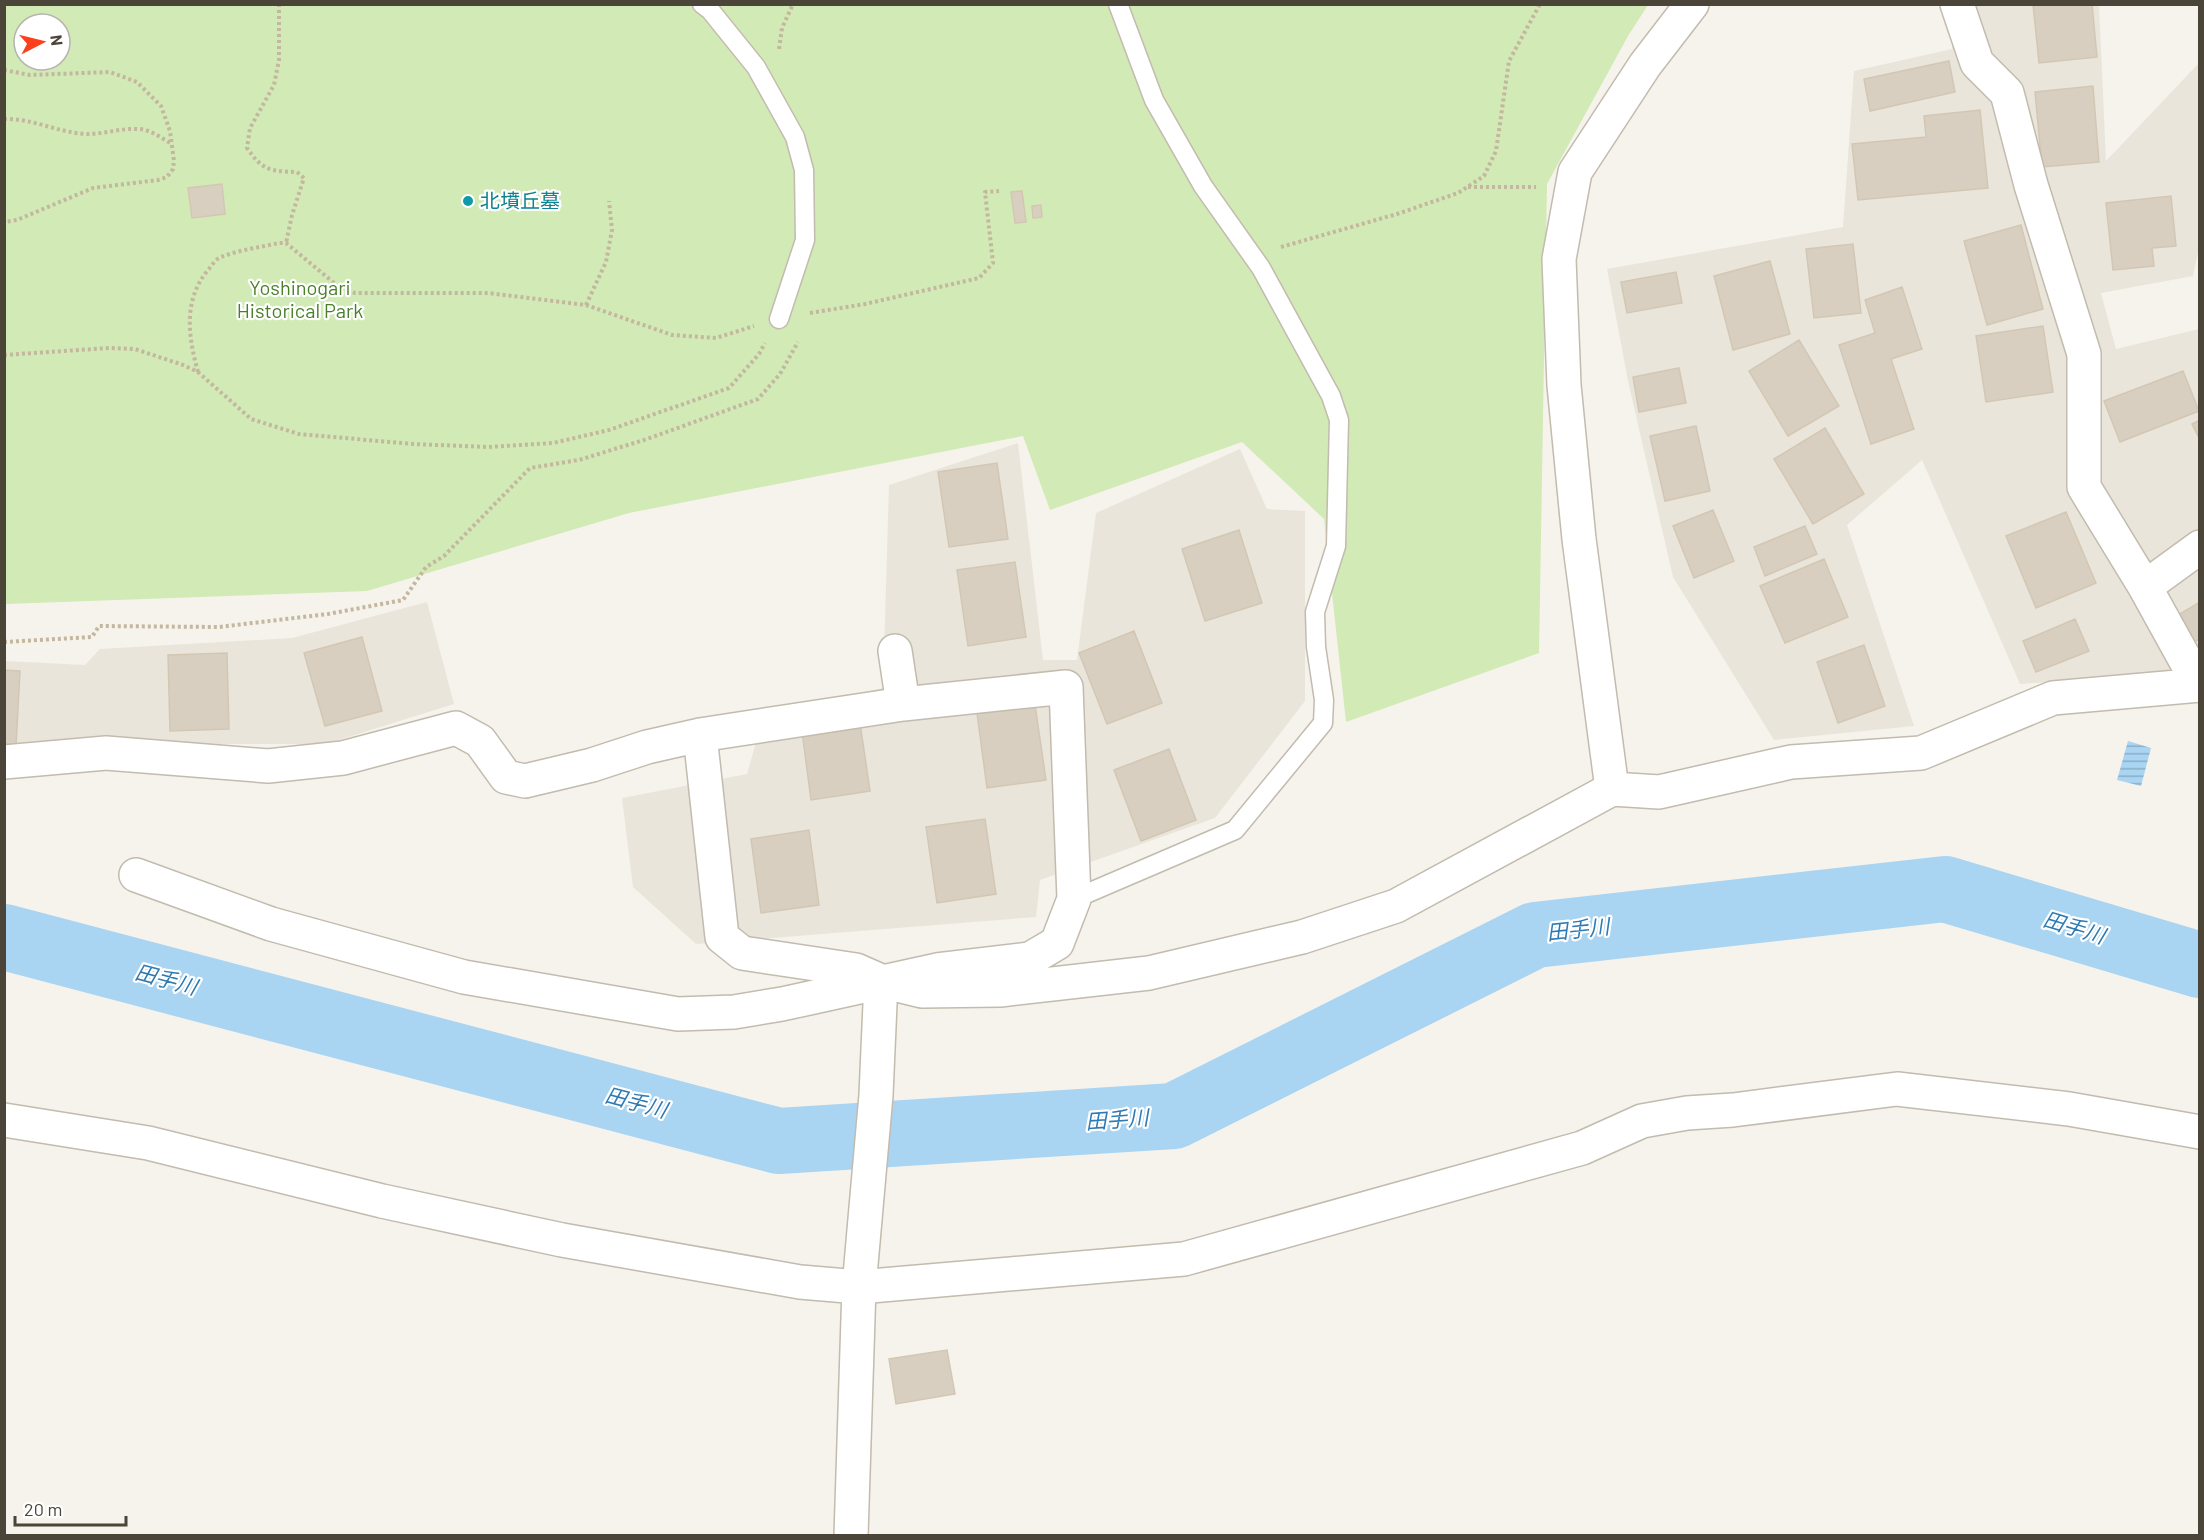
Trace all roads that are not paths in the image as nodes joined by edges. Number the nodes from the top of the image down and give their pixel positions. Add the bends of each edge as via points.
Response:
1 (702, 4) edge
2 (1118, 4) edge
3 (1692, 4) edge
4 (1957, 4) edge
5 (779, 318) road end
6 (2199, 547) edge
7 (2145, 587) junction
8 (895, 651) dead end
9 (2199, 683) edge
10 (903, 704) junction
11 (700, 735) junction
12 (4, 762) edge
13 (1612, 789) junction
14 (136, 875) dead end
15 (1074, 899) junction
16 (881, 981) junction
17 (4, 1119) edge
18 (2199, 1132) edge
19 (859, 1287) junction
20 (851, 1536) edge

1 - 5 lane via 756,67 795,137 804,170 805,240
2 - 15 lane via 1154,100 1203,186 1266,278 1331,396 1339,420 1336,546 1315,612 1323,723 1235,830
3 - 13 street via 1645,65 1575,172 1559,259 1564,385 1579,539
4 - 7 street via 1977,63 2007,93 2084,354 2084,487
6 - 7 street
7 - 9 street
8 - 10 street
9 - 13 street via 2053,698 1921,753 1791,762 1659,792
10 - 11 street
10 - 15 street via 1066,687
11 - 12 street via 525,781 506,777 480,741 456,728 343,758 268,766 106,753
11 - 16 street via 722,937 742,953 856,970
13 - 16 street via 1396,906 1302,937 1149,973 1000,990 922,991
14 - 16 street via 271,924 464,977 678,1014 734,1012
15 - 16 street via 1057,943 1030,959
16 - 19 street via 876,1095
17 - 19 street via 148,1143 382,1201 562,1240 800,1282
18 - 19 street via 2069,1109 1897,1089 1815,1098 1642,1121 1582,1148 1184,1260
19 - 20 street

